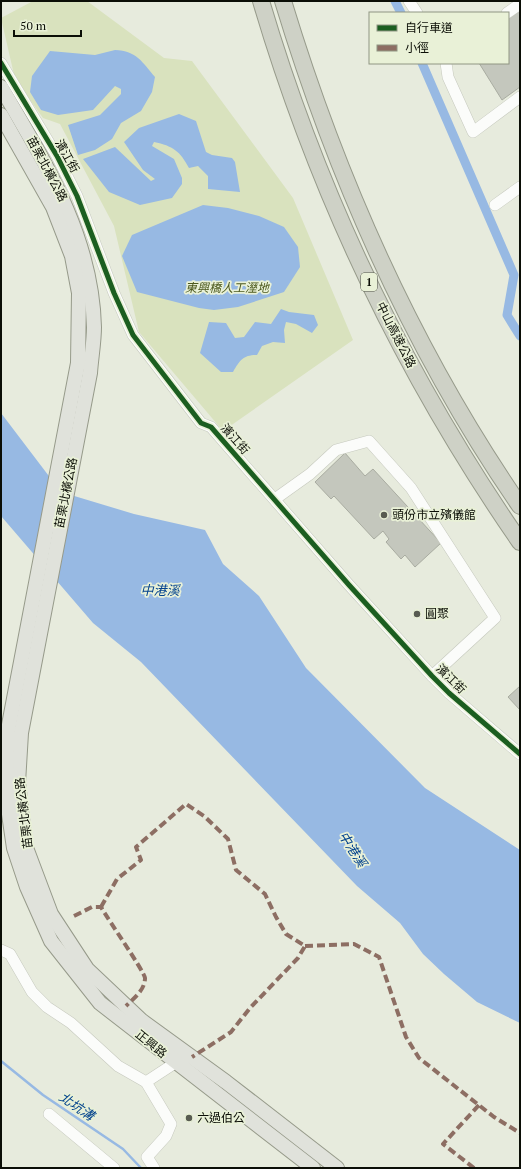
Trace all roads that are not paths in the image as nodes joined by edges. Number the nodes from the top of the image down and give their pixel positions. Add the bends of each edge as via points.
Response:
1 (262, 1) edge
2 (283, 1) edge
3 (409, 1) edge
4 (520, 4) edge
5 (416, 12) edge
6 (508, 12) edge
7 (1, 63) edge
8 (446, 64) edge
9 (1, 87) edge
10 (520, 97) edge
11 (1, 115) edge
12 (520, 186) edge
13 (495, 205) dead end
14 (71, 233) junction
15 (275, 499) junction
16 (520, 506) edge
17 (520, 542) edge
18 (432, 676) junction
19 (520, 754) edge
20 (27, 887) joint
21 (51, 914) joint
22 (1, 950) edge
23 (192, 1057) junction
24 (175, 1063) junction
25 (146, 1082) junction
26 (49, 1114) dead end
27 (114, 1168) edge
28 (154, 1168) edge
29 (313, 1168) edge
30 (337, 1168) edge

1 - 17 highway, 中山高速公路 / 1 via 299,119 326,187 387,321 461,452
2 - 16 highway, 中山高速公路 / 1 via 322,122 378,254 443,381 478,442
3 - 5 street
4 - 6 street
7 - 15 street, 濱江街 via 58,156 77,196 133,335 201,423 211,427
8 - 10 street via 448,77 473,132
9 - 14 main road, 苗栗北橫公路 via 68,210
11 - 14 main road, 苗栗北橫公路 via 53,207
12 - 13 street
14 - 20 main road, 苗栗北橫公路 via 72,256 79,293 78,363 8,730 4,787 14,848
14 - 21 main road, 苗栗北橫公路 via 89,284 94,328 90,373 21,733 18,783 25,845
15 - 18 street, 濱江街
15 - 18 street via 310,474 336,450 369,441 411,488 495,618
18 - 19 street, 濱江街
20 - 24 main road, 正興路 via 51,941 100,1003
21 - 23 main road, 正興路 via 87,969 142,1022
22 - 25 street via 10,954 32,992 47,1007 71,1023 118,1066
23 - 24 street
23 - 30 main road, 正興路
24 - 25 street
24 - 29 main road, 正興路
25 - 28 street via 171,1124 166,1136 147,1157
26 - 27 street

